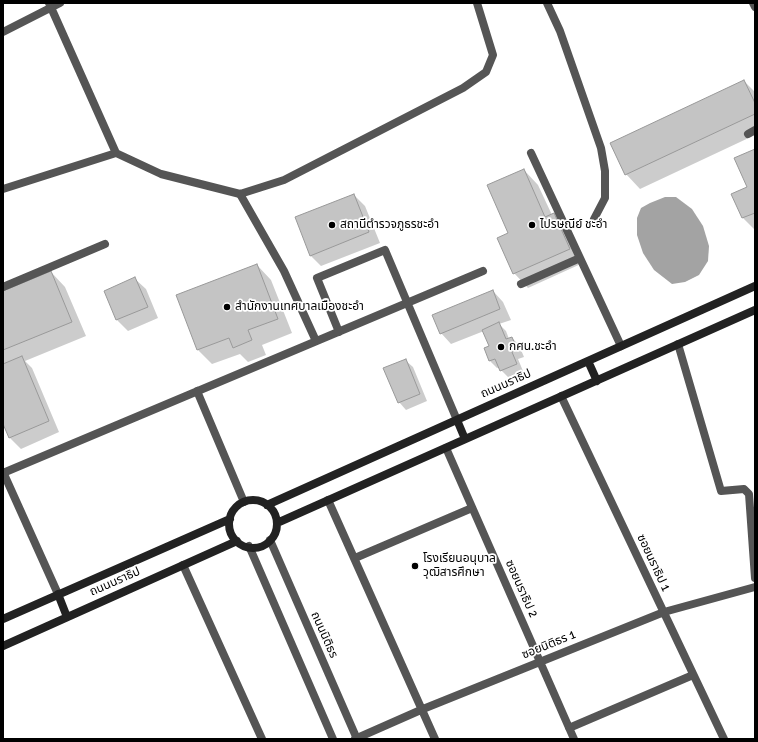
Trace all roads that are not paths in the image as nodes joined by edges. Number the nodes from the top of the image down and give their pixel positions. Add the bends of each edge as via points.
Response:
1 (60, 3) edge
2 (477, 3) edge
3 (547, 3) edge
4 (753, 3) edge
5 (50, 5) edge
6 (755, 7) edge
7 (3, 32) edge
8 (116, 153) junction
9 (531, 153) dead end
10 (3, 189) edge
11 (240, 194) junction
12 (594, 219) dead end
13 (105, 244) dead end
14 (580, 258) junction
15 (483, 271) dead end
16 (521, 284) dead end
17 (755, 286) edge
18 (3, 287) edge
19 (407, 303) junction
20 (755, 310) edge
21 (339, 332) junction
22 (316, 342) junction
23 (678, 344) junction
24 (621, 346) junction
25 (588, 361) junction
26 (597, 381) junction
27 (197, 391) junction
28 (561, 396) junction
29 (457, 420) junction
30 (465, 439) junction
31 (446, 448) junction
32 (3, 473) edge
33 (328, 500) junction
34 (244, 502) junction
35 (267, 505) junction
36 (472, 508) junction
37 (230, 519) junction
38 (277, 523) junction
39 (237, 540) junction
40 (270, 540) junction
41 (249, 546) junction
42 (354, 558) junction
43 (183, 565) junction
44 (755, 578) edge
45 (755, 587) edge
46 (58, 594) junction
47 (664, 612) junction
48 (67, 617) junction
49 (3, 619) edge
50 (3, 646) edge
51 (540, 661) junction
52 (693, 674) junction
53 (423, 709) junction
54 (569, 728) junction
55 (262, 739) edge
56 (333, 739) edge
57 (356, 739) edge
58 (436, 739) edge
59 (574, 739) edge
60 (724, 739) edge

1 - 5 street
2 - 11 street via 493,55 486,72 463,88 284,180
3 - 12 street via 560,32 601,148 605,171 605,198
4 - 6 street
5 - 7 street
5 - 8 street
8 - 10 street
8 - 11 street via 161,174
9 - 14 street
11 - 22 street via 284,270
13 - 18 street
14 - 16 street
14 - 24 street
15 - 19 street
17 - 24 street, ถนนนราธิป
19 - 21 street
19 - 21 street via 385,250 317,278
19 - 29 street
20 - 23 street
21 - 22 street
22 - 27 street
23 - 26 street
23 - 44 street via 721,491 744,489 749,494
24 - 25 street, ถนนนราธิป
25 - 26 street
25 - 29 street, ถนนนราธิป
26 - 28 street
27 - 32 street
27 - 34 street
28 - 30 street
28 - 47 street, ซอยนราธิป 1
29 - 30 street
29 - 35 street, ถนนนราธิป
30 - 31 street
31 - 33 street
31 - 36 street, ซอยนราธิป 2
32 - 46 street
33 - 38 street
33 - 42 street
34 - 35 street via 256,500
34 - 37 street via 235,508
35 - 38 street via 275,513
36 - 42 street
36 - 51 street, ซอยนราธิป 2
37 - 39 street via 230,530
37 - 46 street, ถนนนราธิป
38 - 40 street
39 - 41 street
39 - 43 street, ถนนนราธิป
40 - 41 street via 261,546
40 - 57 street, ถนนนิติธร
41 - 56 street
42 - 53 street
43 - 48 street, ถนนนราธิป
43 - 55 street
45 - 47 street, ซอยนิติธร 1
46 - 48 street
46 - 49 street, ถนนนราธิป
47 - 51 street, ซอยนิติธร 1
47 - 52 street, ซอยนราธิป 1
48 - 50 street, ถนนนราธิป
51 - 53 street, ซอยนิติธร 1
51 - 54 street, ซอยนราธิป 2
52 - 54 street
52 - 60 street, ซอยนราธิป 1
53 - 57 street, ซอยนิติธร 1
53 - 58 street
54 - 59 street, ซอยนราธิป 2

